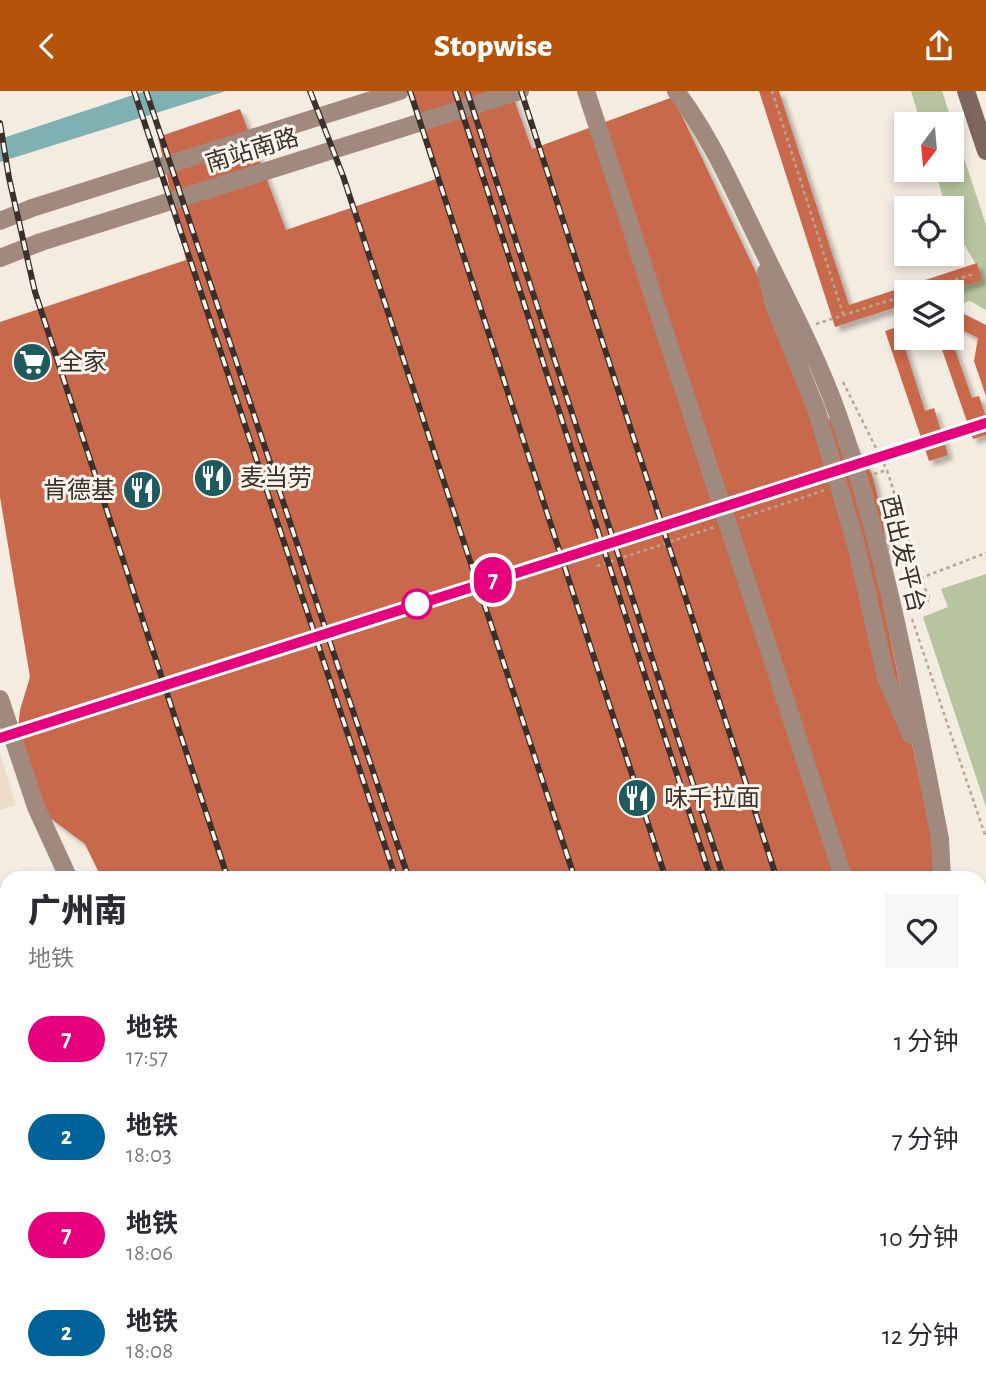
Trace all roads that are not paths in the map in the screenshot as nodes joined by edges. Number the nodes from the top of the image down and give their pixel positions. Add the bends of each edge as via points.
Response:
1 (400, 91) edge
2 (520, 91) edge
3 (586, 91) edge
4 (676, 91) edge
5 (966, 91) edge
6 (986, 151) edge
7 (1, 220) edge
8 (0, 258) edge
9 (0, 699) edge
10 (65, 871) edge
11 (841, 871) edge
12 (942, 871) edge

1 - 7 street, 南站南路
2 - 8 street, 南站南路 via 41,241
3 - 11 street, bridge
4 - 12 street, 西出发平台, bridge via 713,147 816,359 837,413 873,527 927,771
5 - 6 main road
9 - 10 street, bridge via 36,807

